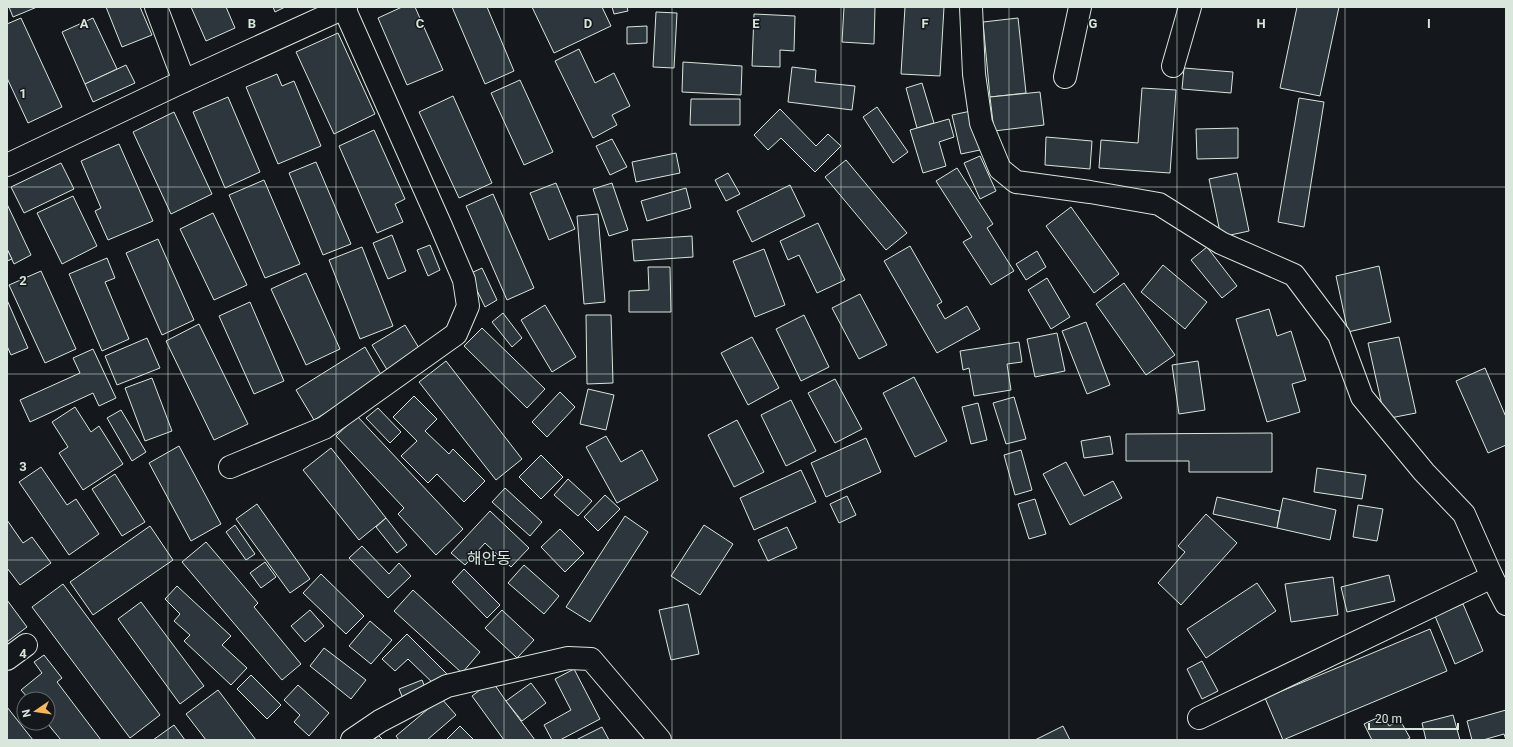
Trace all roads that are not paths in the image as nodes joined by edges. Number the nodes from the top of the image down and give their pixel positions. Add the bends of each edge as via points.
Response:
1 (156, 7) edge
2 (971, 7) edge
3 (1080, 7) edge
4 (1190, 7) edge
5 (345, 8) edge
6 (1174, 66) dead end
7 (1065, 77) dead end
8 (184, 81) junction
9 (7, 165) edge
10 (230, 467) dead end
11 (1492, 577) junction
12 (1506, 604) edge
13 (26, 645) dead end
14 (7, 659) edge
15 (1199, 718) dead end
16 (352, 740) edge
17 (660, 740) edge

1 - 8 street
2 - 11 street via 974,74 981,123 1000,169 1016,182 1159,204 1220,243 1294,275 1339,335 1362,397 1424,472 1464,514
3 - 7 street
4 - 6 street
5 - 8 street
5 - 10 street via 464,280 468,306 456,334 324,428
8 - 9 street
11 - 12 street
11 - 15 street
13 - 14 street
16 - 17 street via 380,721 447,686 568,658 591,659

